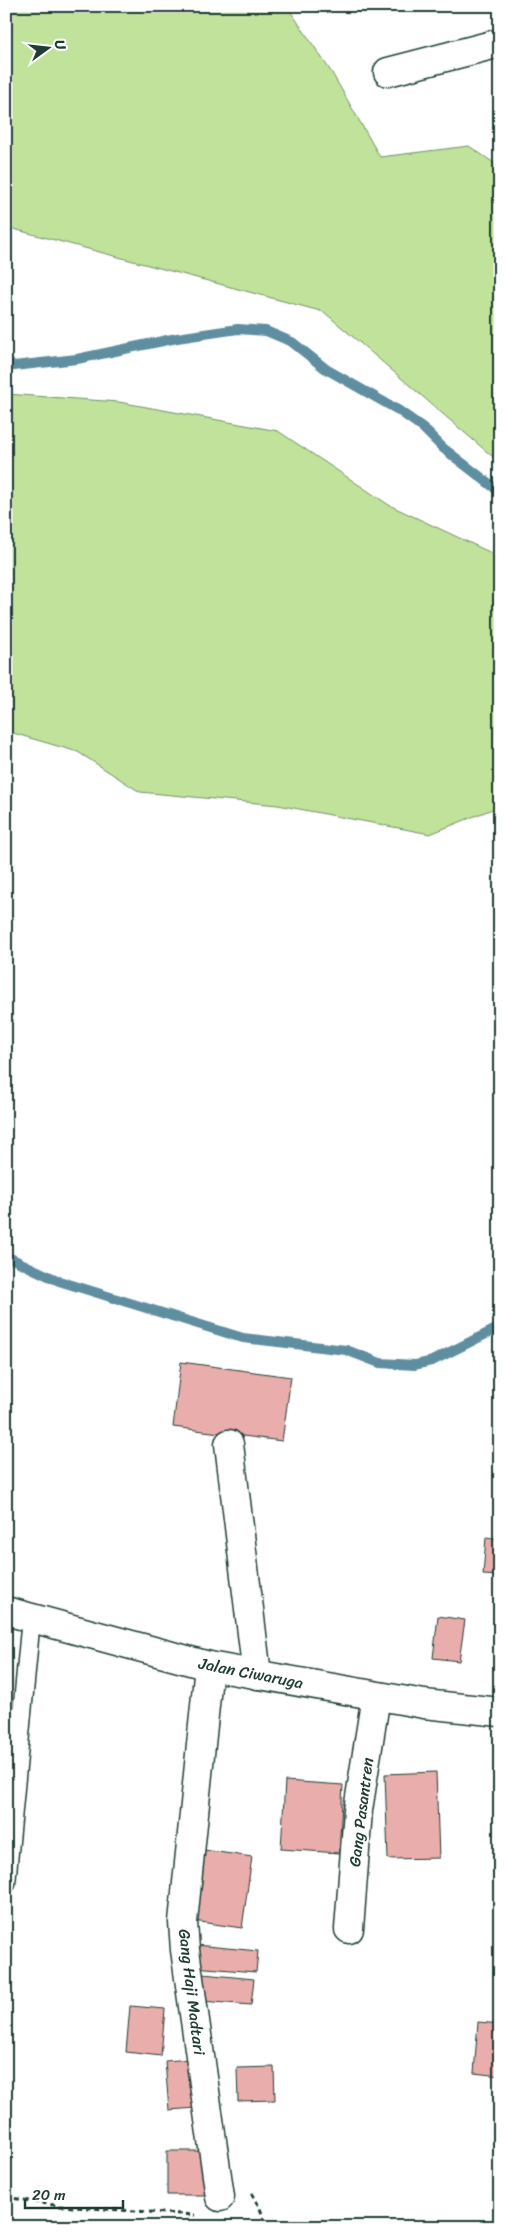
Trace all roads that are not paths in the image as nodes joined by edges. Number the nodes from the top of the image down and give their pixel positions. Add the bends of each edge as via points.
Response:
1 (500, 43) edge
2 (388, 72) dead end
3 (229, 1444) dead end
4 (18, 1615) edge
5 (209, 1666) junction
6 (257, 1675) junction
7 (376, 1696) junction
8 (500, 1712) edge
9 (6, 1884) edge
10 (350, 1929) dead end
11 (220, 2197) road end

1 - 2 street
3 - 6 street
4 - 5 street, Jalan Ciwaruga
4 - 9 lane
5 - 6 street, Jalan Ciwaruga
5 - 11 street, Gang Haji Madtari via 183,1922
6 - 7 street, Jalan Ciwaruga
7 - 8 street, Jalan Ciwaruga
7 - 10 street, Gang Pasantren via 358,1810

